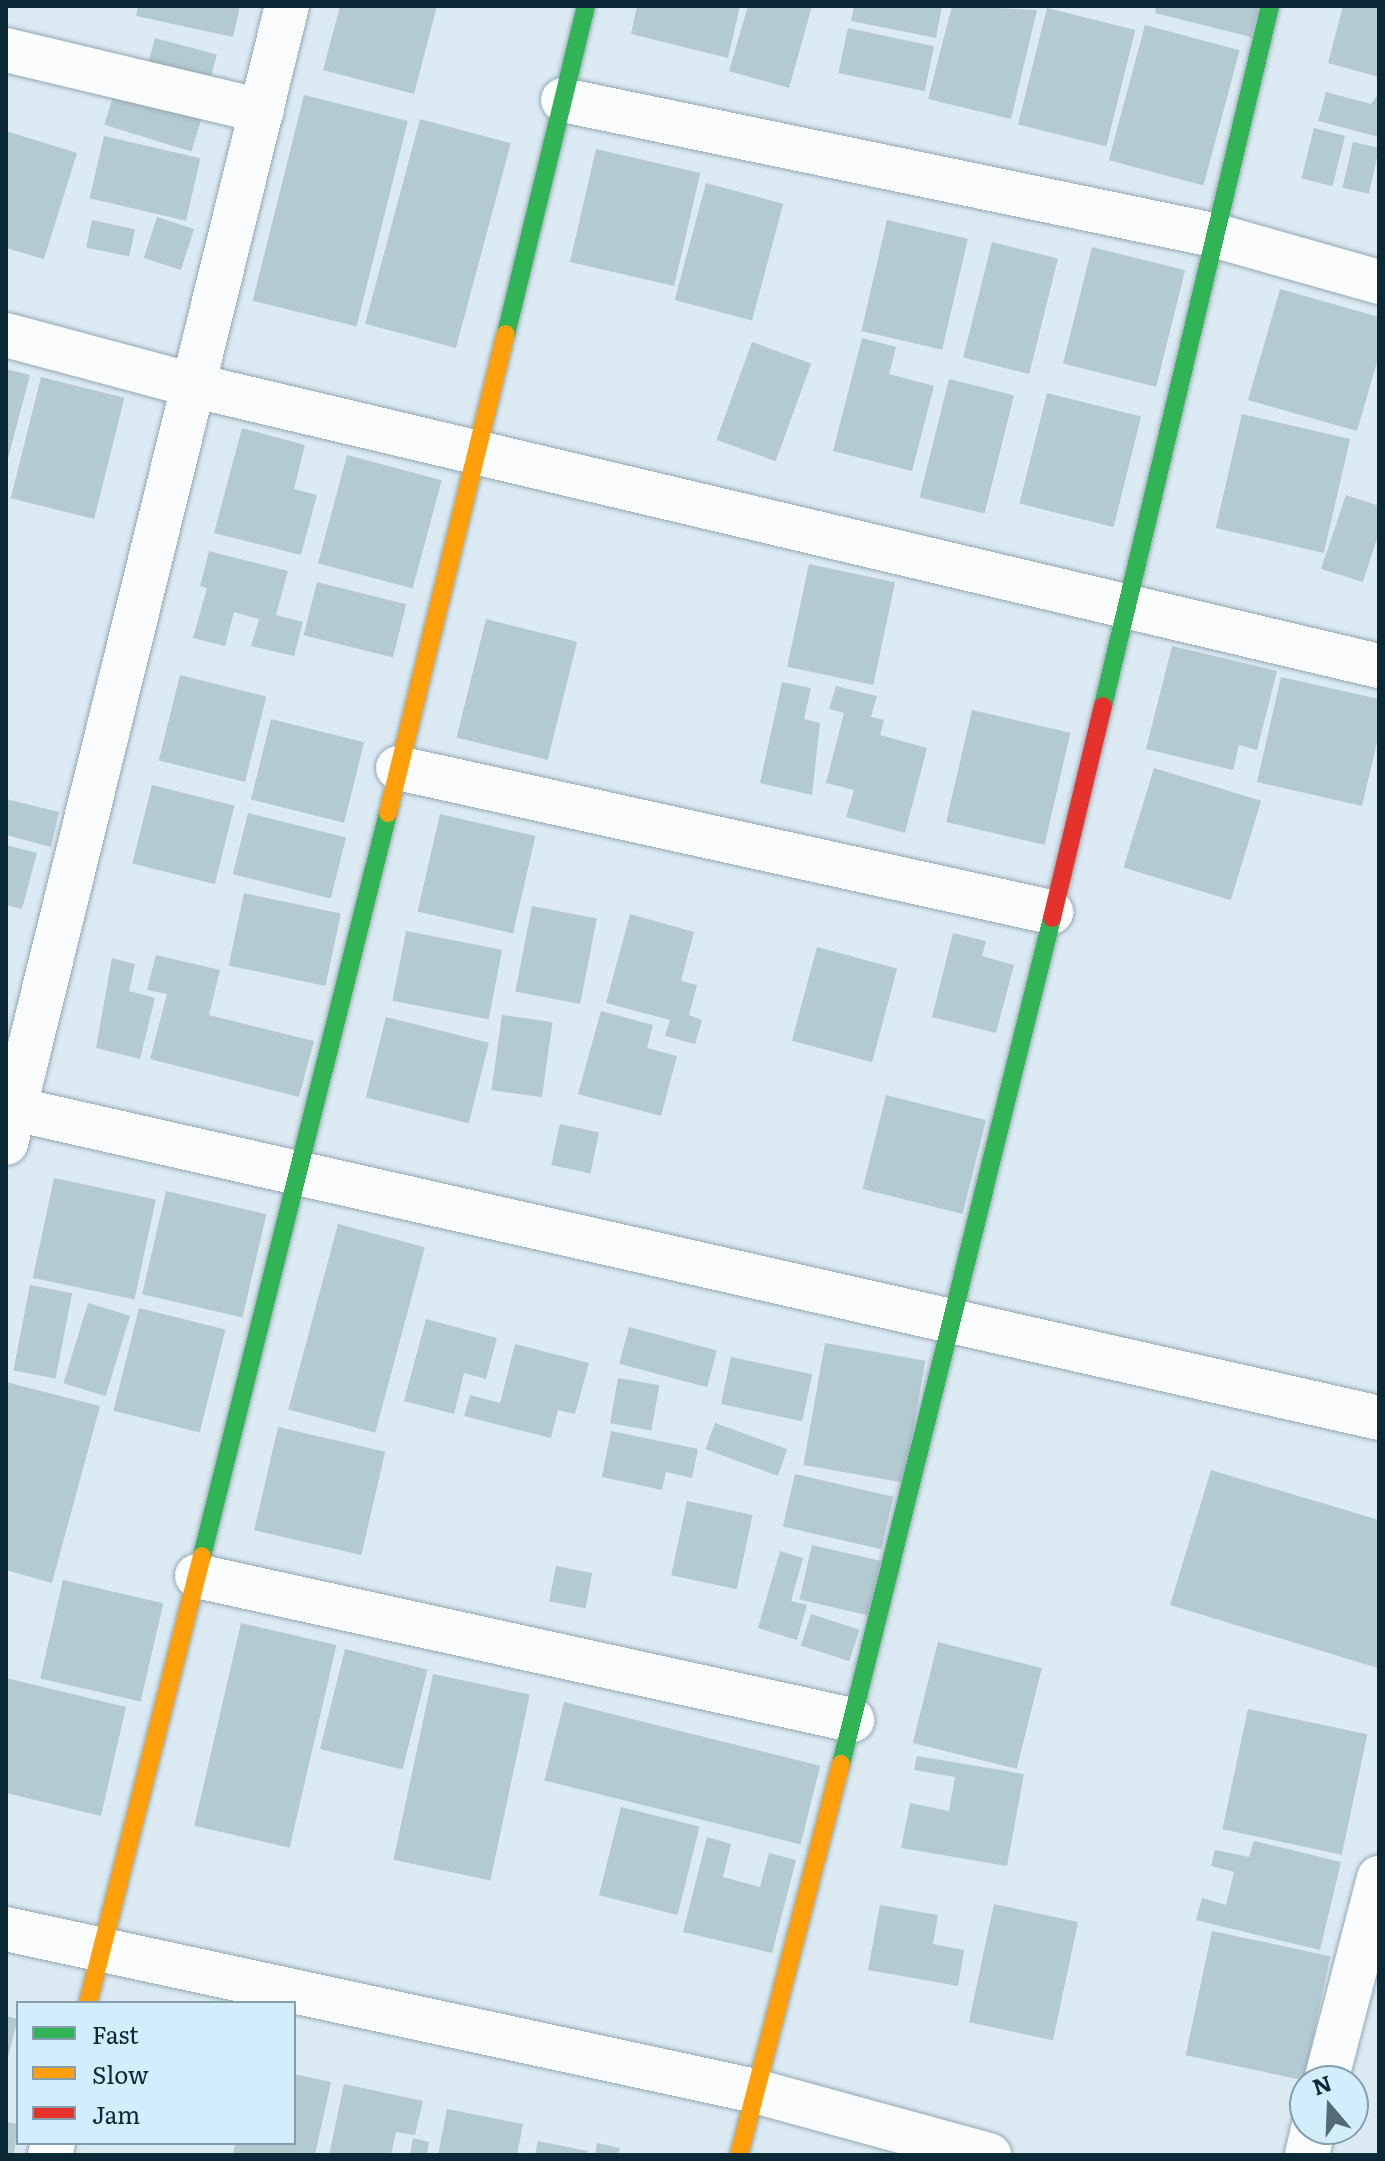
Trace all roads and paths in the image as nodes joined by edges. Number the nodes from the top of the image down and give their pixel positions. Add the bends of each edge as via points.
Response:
1 (287, 6) edge
2 (586, 6) edge
3 (1270, 6) edge
4 (6, 50) edge
5 (563, 100) junction
6 (262, 111) junction
7 (1213, 235) junction
8 (1379, 282) edge
9 (6, 335) edge
10 (196, 386) junction
11 (475, 452) junction
12 (1123, 603) junction
13 (1379, 666) edge
14 (398, 768) junction
15 (1051, 912) junction
16 (9, 1120) edge
17 (299, 1175) junction
18 (956, 1323) junction
19 (1379, 1418) edge
20 (197, 1576) junction
21 (852, 1720) junction
22 (1379, 1878) edge
23 (6, 1929) edge
24 (101, 1951) junction
25 (88, 2001) edge
26 (1330, 2065) edge
27 (755, 2091) junction
28 (739, 2155) edge
29 (989, 2155) edge

1 - 6 street
2 - 5 street
3 - 7 street
4 - 6 street
5 - 7 street
5 - 11 street
6 - 10 street
7 - 8 street
7 - 12 street
9 - 10 street
10 - 11 street
10 - 16 street
11 - 12 street
11 - 14 street
12 - 13 street
12 - 15 street
14 - 15 street
14 - 17 street
15 - 18 street
16 - 17 street
17 - 18 street
17 - 20 street
18 - 19 street
18 - 21 street
20 - 21 street
20 - 24 street
21 - 27 street
22 - 26 street
23 - 24 street
24 - 25 street
24 - 27 street
27 - 28 street
27 - 29 street

